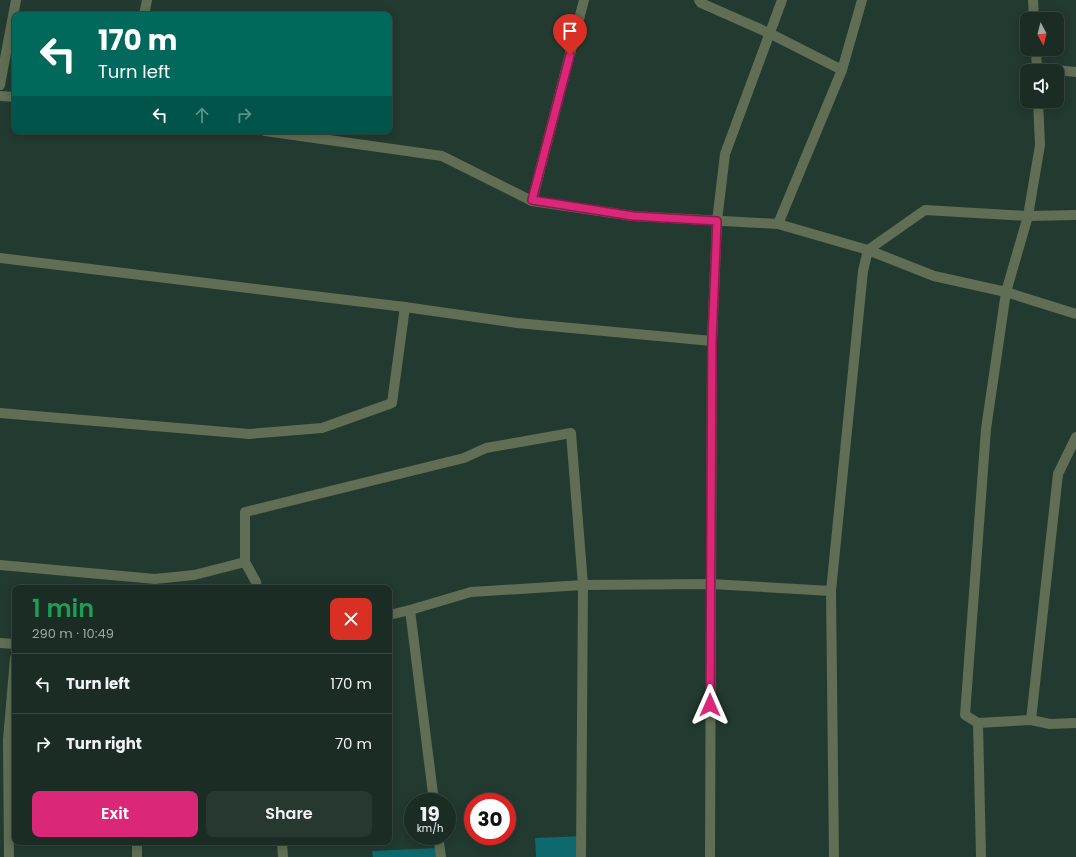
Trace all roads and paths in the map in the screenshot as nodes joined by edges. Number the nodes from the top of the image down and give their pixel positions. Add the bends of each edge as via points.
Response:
1 (16, 0) edge
2 (147, 0) edge
3 (584, 0) edge
4 (699, 0) edge
5 (782, 0) edge
6 (862, 0) edge
7 (1033, 0) edge
8 (14, 12) edge
9 (145, 12) edge
10 (1034, 12) edge
11 (12, 21) edge
12 (769, 33) junction
13 (842, 70) junction
14 (1064, 71) edge
15 (1076, 72) edge
16 (0, 85) edge
17 (0, 96) edge
18 (12, 97) edge
19 (1038, 108) edge
20 (286, 134) edge
21 (532, 200) junction
22 (1076, 215) edge
23 (1028, 216) junction
24 (717, 221) junction
25 (778, 224) junction
26 (868, 250) junction
27 (0, 258) edge
28 (1006, 292) junction
29 (405, 307) junction
30 (1076, 314) edge
31 (712, 341) junction
32 (0, 413) edge
33 (1076, 437) edge
34 (245, 562) junction
35 (0, 565) edge
36 (583, 584) junction
37 (711, 584) junction
38 (256, 585) edge
39 (831, 591) junction
40 (410, 610) junction
41 (392, 614) edge
42 (0, 643) edge
43 (12, 644) edge
44 (12, 693) edge
45 (1031, 720) junction
46 (978, 723) junction
47 (1076, 723) edge
48 (433, 793) edge
49 (137, 845) edge
50 (282, 845) edge
51 (439, 845) edge
52 (9, 857) edge
53 (137, 857) edge
54 (283, 857) edge
55 (441, 857) edge
56 (581, 857) edge
57 (710, 857) edge
58 (834, 857) edge
59 (981, 857) edge

1 - 8 street
2 - 9 street
3 - 21 street
4 - 12 street
5 - 12 street
6 - 13 street
7 - 10 street
11 - 16 street
12 - 13 street
12 - 24 street via 725,154
13 - 25 street
14 - 15 street
17 - 18 street
19 - 23 street via 1040,145
20 - 21 street via 442,156
21 - 24 street via 633,216
22 - 23 street
23 - 26 street via 926,210
23 - 28 street
24 - 25 street
24 - 31 street
25 - 26 street
26 - 28 street via 934,276
26 - 39 street via 863,271
27 - 29 street
28 - 30 street
28 - 46 street via 986,429 966,707 966,715
29 - 31 street via 517,323
29 - 32 street via 392,403 322,428 249,434
31 - 37 street
33 - 45 street via 1058,474
34 - 35 street via 194,575 155,578
34 - 36 street via 245,512 464,458 486,448 571,433
34 - 38 street
36 - 37 street
36 - 40 street via 471,592
36 - 56 street
37 - 39 street
37 - 57 street
39 - 58 street
40 - 41 street
40 - 48 street
42 - 43 street
44 - 52 street via 8,740
45 - 46 street
45 - 47 street via 1050,724
46 - 59 street
49 - 53 street
50 - 54 street
51 - 55 street

